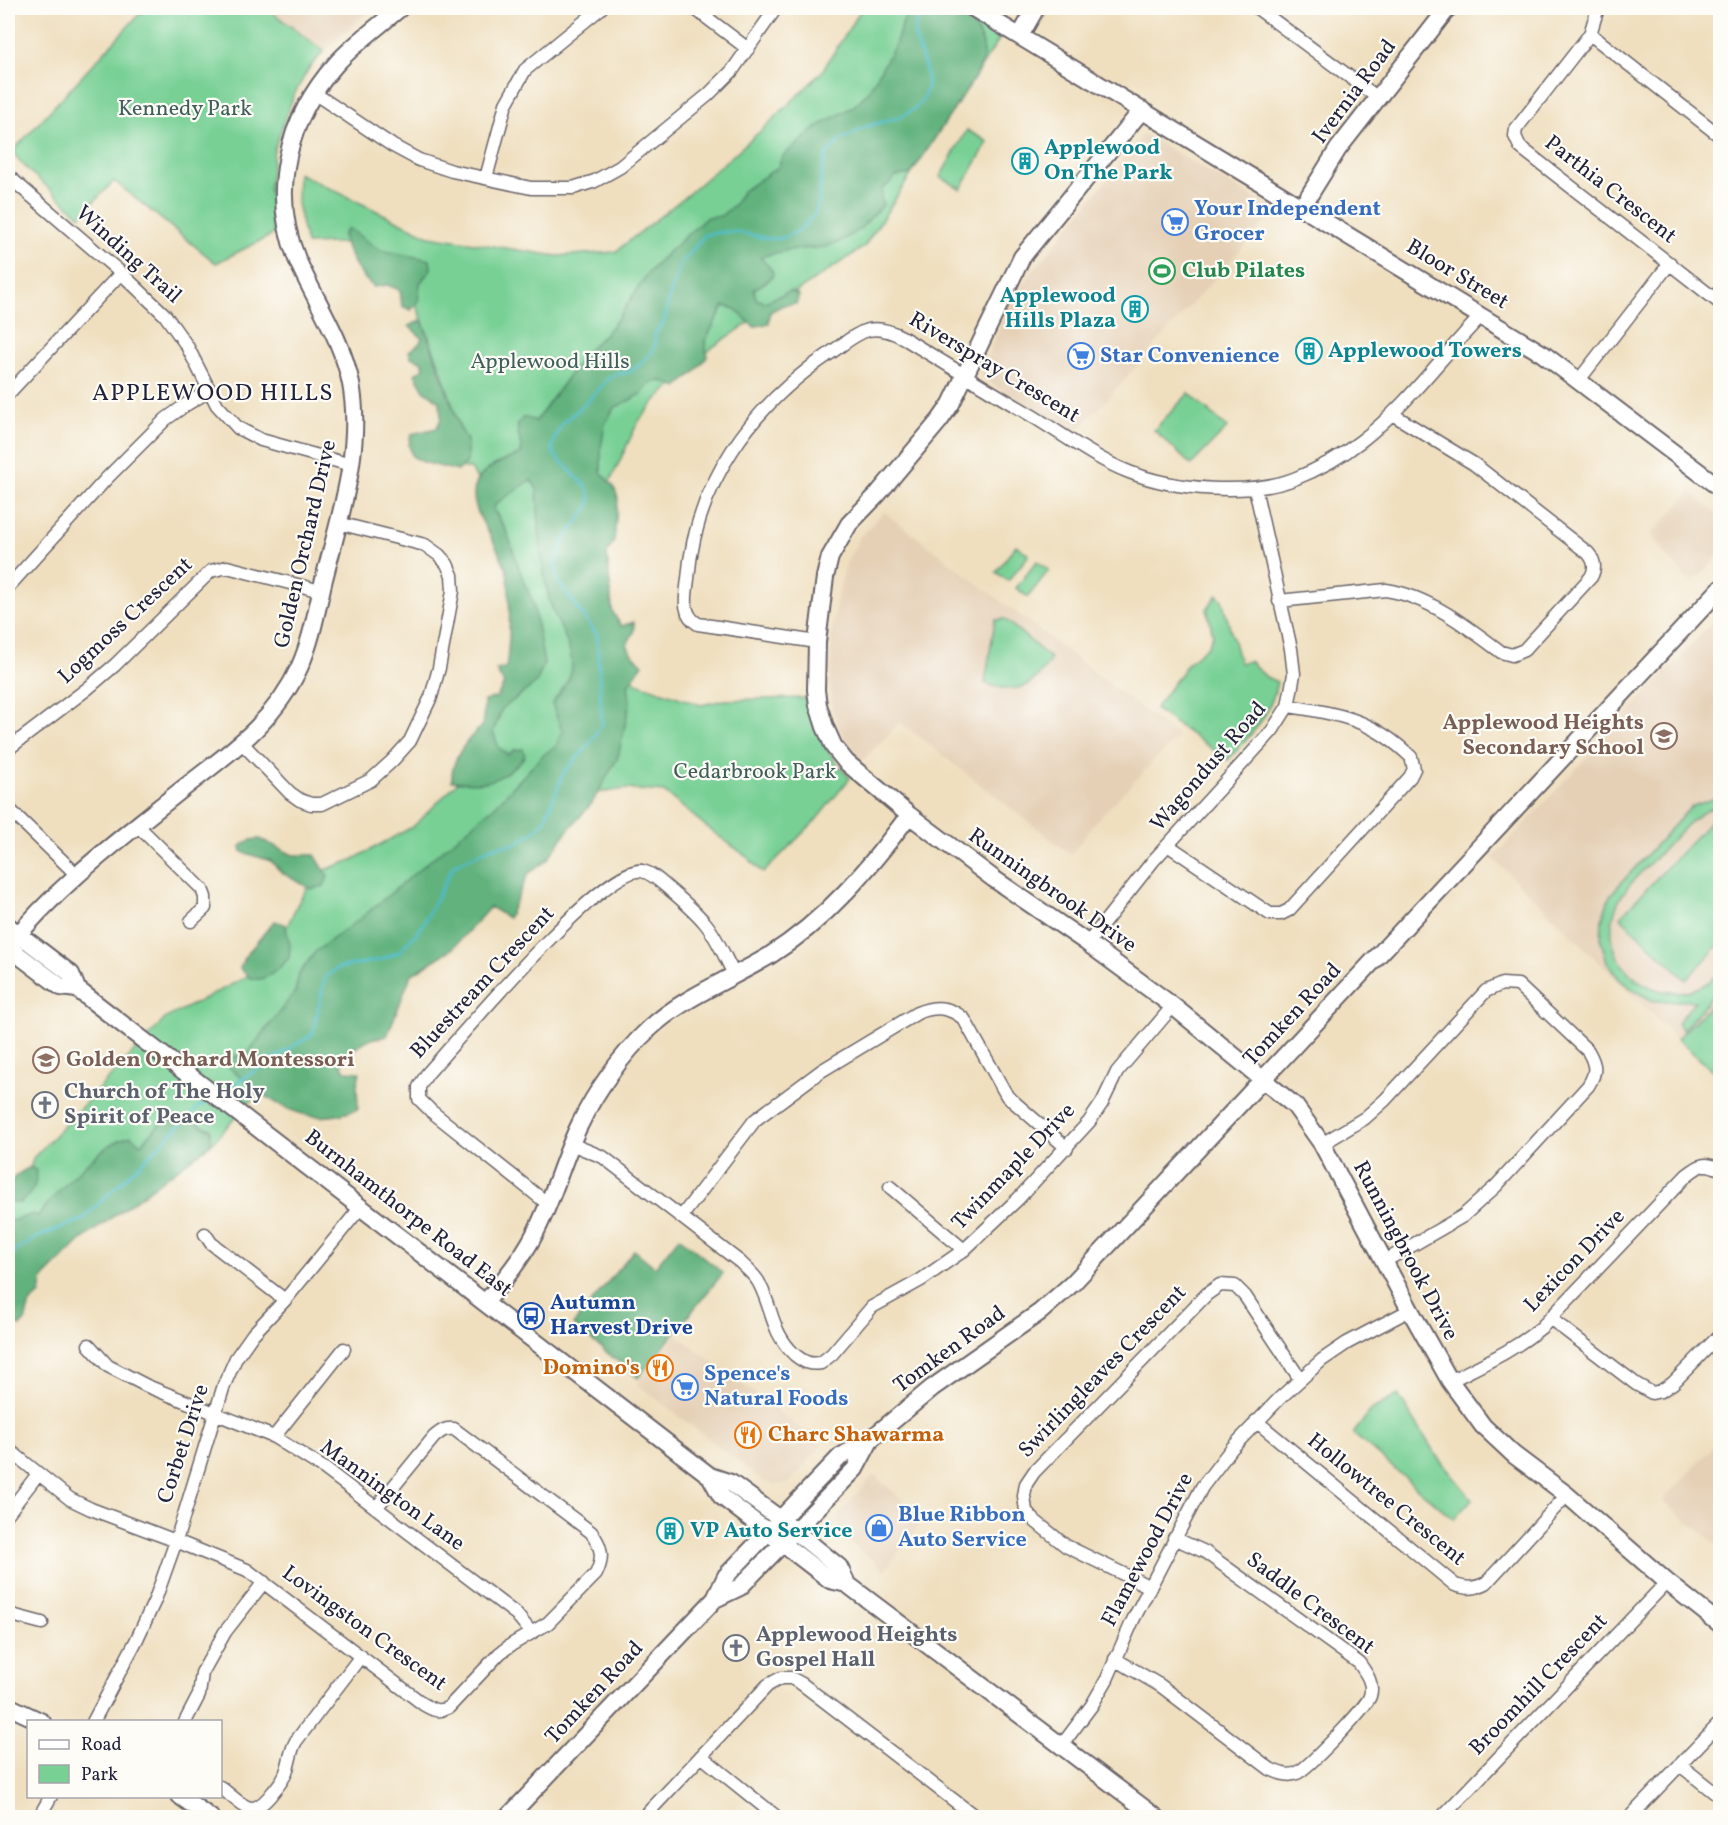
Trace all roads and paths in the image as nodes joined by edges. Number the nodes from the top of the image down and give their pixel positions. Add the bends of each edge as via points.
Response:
1 (400, 8) edge
2 (601, 8) edge
3 (694, 8) edge
4 (776, 8) edge
5 (973, 8) edge
6 (1036, 8) edge
7 (1257, 8) edge
8 (1448, 8) edge
9 (1598, 8) edge
10 (1590, 34) junction
11 (1020, 36) junction
12 (748, 49) junction
13 (314, 93) junction
14 (1378, 98) junction
15 (1142, 110) junction
16 (1720, 136) edge
17 (8, 176) edge
18 (486, 178) junction
19 (1302, 207) junction
20 (1670, 263) junction
21 (121, 273) junction
22 (1720, 303) edge
23 (1481, 316) junction
24 (965, 376) junction
25 (1579, 380) junction
26 (209, 391) junction
27 (8, 394) edge
28 (1392, 414) junction
29 (351, 465) junction
30 (1255, 488) junction
31 (1720, 488) edge
32 (338, 523) junction
33 (8, 587) edge
34 (1720, 589) edge
35 (321, 591) junction
36 (1279, 601) junction
37 (817, 642) junction
38 (1288, 706) junction
39 (242, 743) junction
40 (8, 749) edge
41 (8, 808) edge
42 (909, 815) junction
43 (137, 825) junction
44 (1169, 846) junction
45 (76, 874) junction
46 (191, 921) dead end
47 (10, 940) edge
48 (1088, 943) junction
49 (734, 974) junction
50 (1173, 1005) junction
51 (1263, 1080) junction
52 (571, 1144) junction
53 (1322, 1144) junction
54 (1067, 1148) junction
55 (1720, 1169) edge
56 (890, 1186) dead end
57 (548, 1204) junction
58 (361, 1207) junction
59 (682, 1216) junction
60 (205, 1234) dead end
61 (964, 1250) junction
62 (1385, 1261) junction
63 (285, 1300) junction
64 (485, 1303) junction
65 (1410, 1310) junction
66 (1551, 1319) junction
67 (1720, 1335) edge
68 (88, 1345) dead end
69 (344, 1349) dead end
70 (1300, 1379) junction
71 (1450, 1381) junction
72 (216, 1412) junction
73 (1256, 1421) junction
74 (274, 1437) junction
75 (871, 1439) junction
76 (8, 1449) edge
77 (38, 1474) junction
78 (1567, 1495) junction
79 (376, 1508) junction
80 (8, 1513) edge
81 (774, 1526) junction
82 (788, 1537) junction
83 (1174, 1538) junction
84 (176, 1540) junction
85 (264, 1582) junction
86 (1667, 1582) junction
87 (1150, 1587) junction
88 (715, 1599) junction
89 (8, 1614) edge
90 (42, 1623) dead end
91 (1720, 1624) edge
92 (531, 1632) junction
93 (361, 1656) junction
94 (1115, 1659) junction
95 (8, 1706) edge
96 (38, 1720) edge
97 (94, 1720) edge
98 (186, 1720) edge
99 (1720, 1723) edge
100 (1062, 1745) junction
101 (701, 1756) junction
102 (1680, 1765) junction
103 (222, 1788) edge
104 (1720, 1797) edge
105 (50, 1798) edge
106 (181, 1798) edge
107 (971, 1816) edge
108 (42, 1818) edge
109 (211, 1818) edge
110 (507, 1818) edge
111 (643, 1818) edge
112 (778, 1818) edge
113 (1157, 1818) edge
114 (1441, 1818) edge
115 (1629, 1818) edge

1 - 13 street, Golden Orchard Drive via 337,63
2 - 18 street via 525,70 506,105
3 - 12 street
4 - 12 street
5 - 11 street, Bloor Street
6 - 11 street
7 - 14 street
8 - 14 street, Ivernia Road
9 - 10 street, Parthia Crescent
10 - 16 street
10 - 20 street, Parthia Crescent via 1516,129 1515,136 1520,147
11 - 15 street, Bloor Street
12 - 18 street via 732,70 682,117 620,167 595,181 553,189
13 - 18 street via 419,160
13 - 29 street, Golden Orchard Drive via 290,145 283,177 284,204 297,259 338,339 347,366 354,402
14 - 19 street, Ivernia Road via 1338,149
15 - 19 street, Bloor Street
15 - 24 street, Runningbrook Drive via 1022,257
17 - 21 street, Winding Trail
19 - 23 street, Bloor Street
20 - 22 street, Parthia Crescent
20 - 25 street
21 - 26 street, Winding Trail via 175,327
21 - 27 street
23 - 25 street, Bloor Street
23 - 28 street, Riverspray Crescent
24 - 30 street, Riverspray Crescent via 1128,472 1184,485
24 - 37 street, Runningbrook Drive via 940,420 839,539 825,577
24 - 37 street, Riverspray Crescent via 889,330 866,330 780,392 729,453 702,509 694,539 688,570 687,614 704,626
25 - 31 street, Bloor Street
26 - 29 street, Winding Trail via 227,418 248,435
26 - 33 street via 166,419
28 - 30 street, Riverspray Crescent via 1362,441 1331,461 1295,478
28 - 36 street via 1474,464 1588,553 1595,570 1591,577 1524,650 1512,655 1501,652 1429,603 1404,593 1386,590
29 - 32 street, Golden Orchard Drive
30 - 36 street, Wagondust Road
32 - 35 street, Golden Orchard Drive
32 - 39 street via 425,545 447,564 453,591 431,697 410,741 393,761 371,780 322,804 310,804 290,793
34 - 51 street, Tomken Road
35 - 39 street, Golden Orchard Drive via 311,636 289,688
35 - 40 street, Logmoss Crescent via 227,567 211,571 115,665
36 - 38 street, Wagondust Road via 1293,664
37 - 42 street, Runningbrook Drive via 818,705 834,747 846,762
38 - 44 street, Wagondust Road via 1272,731
38 - 44 street via 1360,721 1411,757 1414,769 1410,777 1289,910 1281,914 1270,914
39 - 43 street, Golden Orchard Drive
41 - 45 street
42 - 48 street, Runningbrook Drive
42 - 49 street via 870,866 826,911 768,956
43 - 45 street, Golden Orchard Drive
43 - 46 street via 206,897 205,908
44 - 48 street, Wagondust Road via 1152,861
45 - 47 street, Golden Orchard Drive
47 - 58 street, Burnhamthorpe Road East via 71,974 77,989
48 - 50 street, Runningbrook Drive
49 - 52 street via 649,1029 617,1066
49 - 57 street, Bluestream Crescent via 707,924 687,904 652,875 642,871 629,873 584,906 537,950 427,1074 419,1087 419,1099 430,1111
50 - 51 street, Runningbrook Drive
50 - 54 street, Twinmaple Drive via 1117,1072 1089,1122
51 - 53 street, Runningbrook Drive via 1295,1106
51 - 75 street, Tomken Road via 1073,1283 1040,1312 932,1388
52 - 57 street
52 - 59 street, Twinmaple Drive via 603,1157
53 - 62 street, Runningbrook Drive
53 - 62 street via 1365,1118 1486,991 1502,984 1518,985 1588,1051 1595,1076 1496,1186 1463,1216
54 - 59 street via 1007,1096 964,1019 942,1007 927,1009 782,1098 756,1120
54 - 61 street, Twinmaple Drive
55 - 66 street, Lexicon Drive via 1701,1165 1687,1175
56 - 61 street
57 - 64 street via 523,1255
58 - 63 street, Corbet Drive
58 - 64 street, Burnhamthorpe Road East
59 - 61 street, Twinmaple Drive via 754,1275 781,1338 808,1364 826,1360 872,1307
60 - 63 street via 211,1243
62 - 65 street, Runningbrook Drive
63 - 72 street, Corbet Drive via 236,1358
64 - 81 street, Burnhamthorpe Road East via 710,1476 721,1496
65 - 70 street, Flamewood Drive via 1347,1343
65 - 71 street, Runningbrook Drive
66 - 67 street via 1652,1393 1673,1383
66 - 71 street, Lexicon Drive via 1524,1342
68 - 72 street, Mannington Lane via 108,1366 147,1386
69 - 74 street
70 - 73 street, Flamewood Drive
70 - 87 street, Swirlingleaves Crescent via 1245,1296 1235,1286 1220,1285 1034,1472 1024,1496 1026,1511 1035,1521 1066,1546
71 - 78 street, Runningbrook Drive via 1483,1426
72 - 74 street, Mannington Lane
72 - 84 street, Corbet Drive
73 - 78 street, Hollowtree Crescent via 1455,1585 1465,1588 1486,1583
73 - 83 street, Flamewood Drive via 1202,1487
74 - 79 street, Mannington Lane
75 - 81 street, Tomken Road via 840,1457
75 - 82 street, Tomken Road via 855,1469
76 - 77 street, Lovingston Crescent
77 - 80 street
77 - 84 street, Lovingston Crescent via 70,1499
78 - 86 street, Runningbrook Drive
79 - 92 street, Mannington Lane via 516,1614
79 - 92 street, Lovingston Crescent via 434,1437 448,1428 591,1532 601,1549 601,1566 548,1623
81 - 82 street, Burnhamthorpe Road East
81 - 88 street, Tomken Road via 726,1576
82 - 88 street, Tomken Road via 740,1587
82 - 100 street, Burnhamthorpe Road East via 839,1567 847,1584
83 - 87 street, Flamewood Drive
83 - 94 street, Saddle Crescent via 1205,1552 1359,1663 1371,1680 1370,1697 1306,1767 1295,1775 1282,1775 1161,1686
84 - 85 street, Lovingston Crescent via 247,1570
84 - 97 street, Corbet Drive via 155,1600
85 - 93 street, Lovingston Crescent
85 - 98 street via 225,1632 202,1673 199,1695
86 - 91 street, Runningbrook Drive
86 - 114 street, Broomhill Crescent
87 - 94 street, Flamewood Drive
88 - 110 street, Tomken Road
89 - 90 street
92 - 93 street, Lovingston Crescent via 500,1653 449,1707 435,1711
93 - 103 street via 296,1741 285,1776 263,1805 250,1808
94 - 100 street, Flamewood Drive via 1092,1705
95 - 96 street
99 - 102 street
100 - 113 street, Burnhamthorpe Road East
101 - 107 street via 768,1685 791,1678 820,1696
101 - 111 street
101 - 112 street
102 - 104 street
102 - 115 street
105 - 108 street
106 - 109 street

